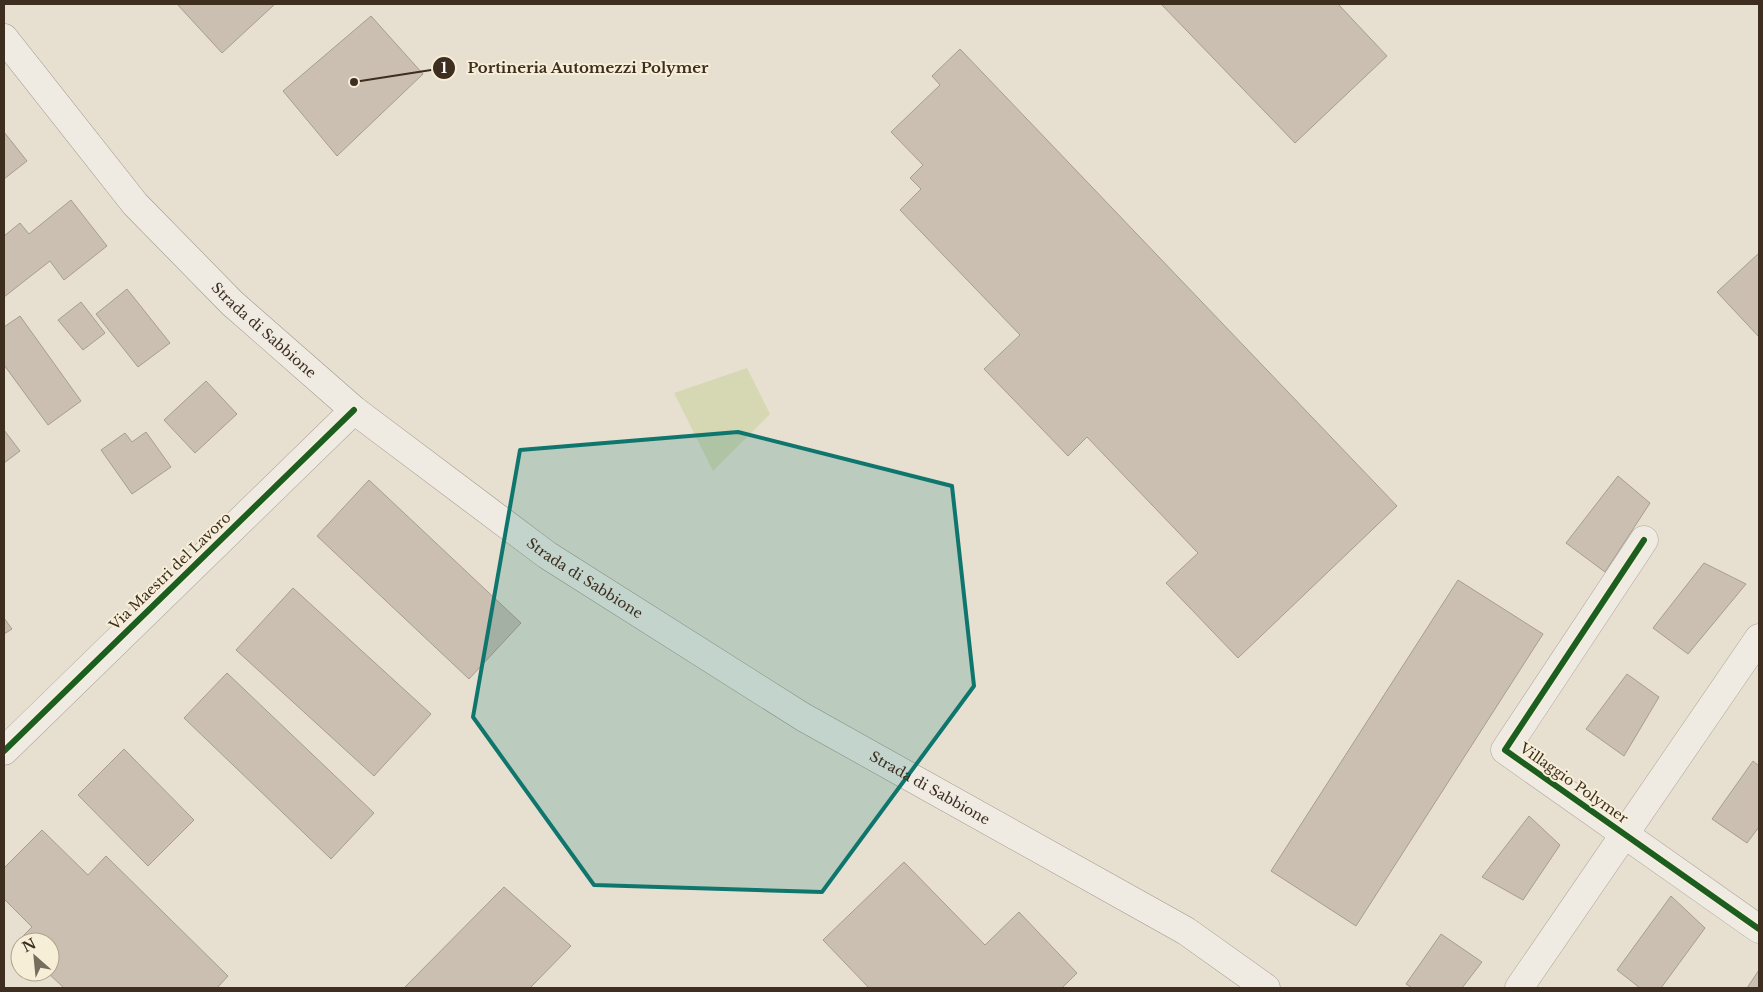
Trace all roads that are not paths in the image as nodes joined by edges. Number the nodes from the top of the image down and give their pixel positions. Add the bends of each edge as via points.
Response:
1 (4, 38) edge
2 (354, 410) junction
3 (1644, 540) dead end
4 (1759, 638) edge
5 (4, 751) edge
6 (1625, 834) junction
7 (1759, 929) edge
8 (1266, 988) edge
9 (1519, 988) edge

1 - 2 main road, Strada di Sabbione via 135,204 232,302
2 - 5 main road, Via Maestri del Lavoro
2 - 8 main road, Strada di Sabbione via 564,566 803,717 1186,931
3 - 6 main road, Villaggio Polymer via 1505,750
4 - 6 main road, Villaggio Polymer
6 - 7 main road, Villaggio Polymer
6 - 9 main road, Villaggio Polymer

